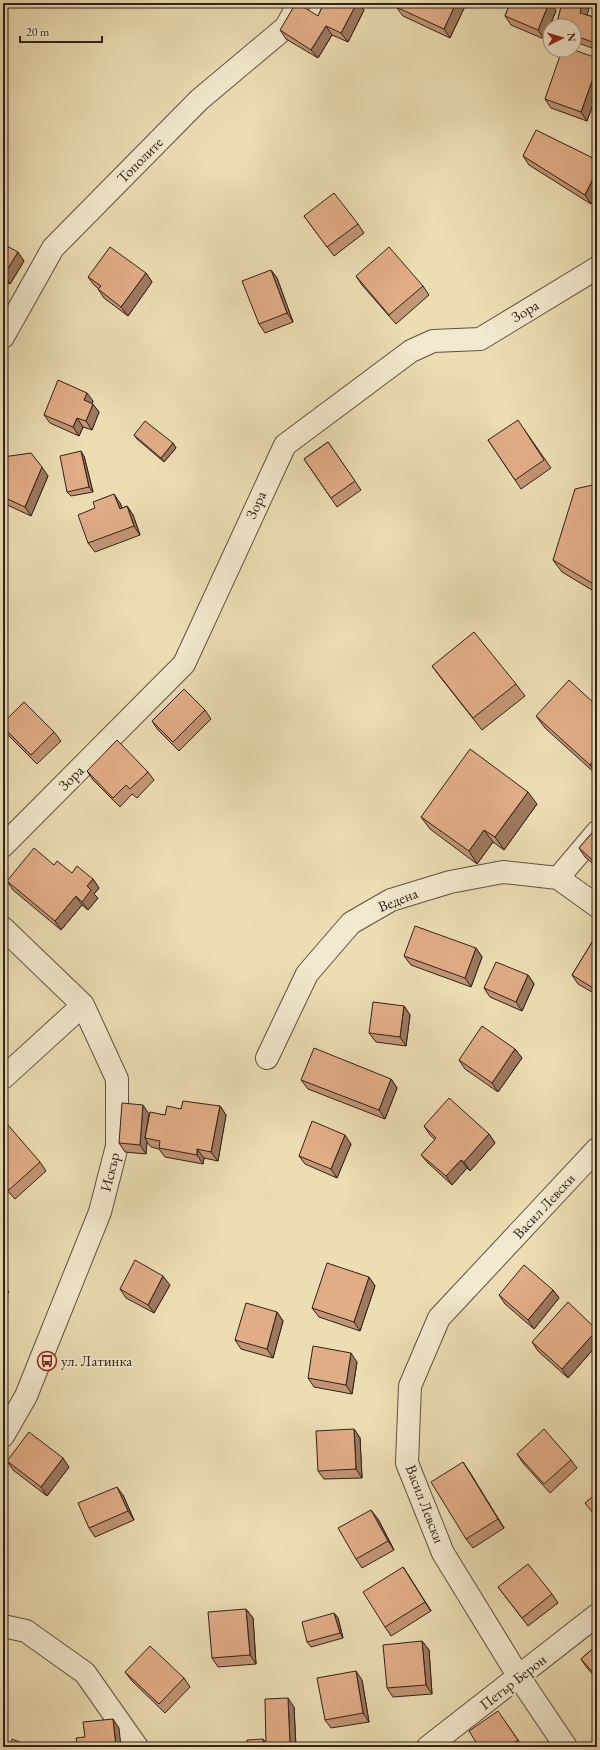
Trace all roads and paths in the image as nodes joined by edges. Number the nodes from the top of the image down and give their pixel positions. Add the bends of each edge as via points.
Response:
1 (299, 3) edge
2 (597, 268) edge
3 (3, 337) edge
4 (597, 832) edge
5 (3, 846) edge
6 (558, 878) junction
7 (597, 906) edge
8 (3, 928) edge
9 (83, 1005) junction
10 (267, 1058) dead end
11 (3, 1078) edge
12 (597, 1149) edge
13 (3, 1436) edge
14 (597, 1615) edge
15 (3, 1626) edge
16 (519, 1677) junction
17 (137, 1747) edge
18 (428, 1747) edge
19 (566, 1747) edge

1 - 3 street, Тополите via 286,27 199,100 53,248
2 - 5 street, Зора via 480,339 433,341 411,351 284,445 184,664
4 - 6 street
6 - 7 street, Ведена
6 - 10 street, Ведена via 503,872 450,882 391,900 350,923 307,974
8 - 9 street, Искър
9 - 11 street
9 - 13 street, Искър via 117,1079 117,1146 100,1212 26,1396
12 - 16 street, Васил Левски via 439,1318 410,1386 407,1463 443,1553
14 - 16 street, Петър Берон
15 - 17 street via 26,1631 85,1673
16 - 18 street, Петър Берон
16 - 19 street, Васил Левски

